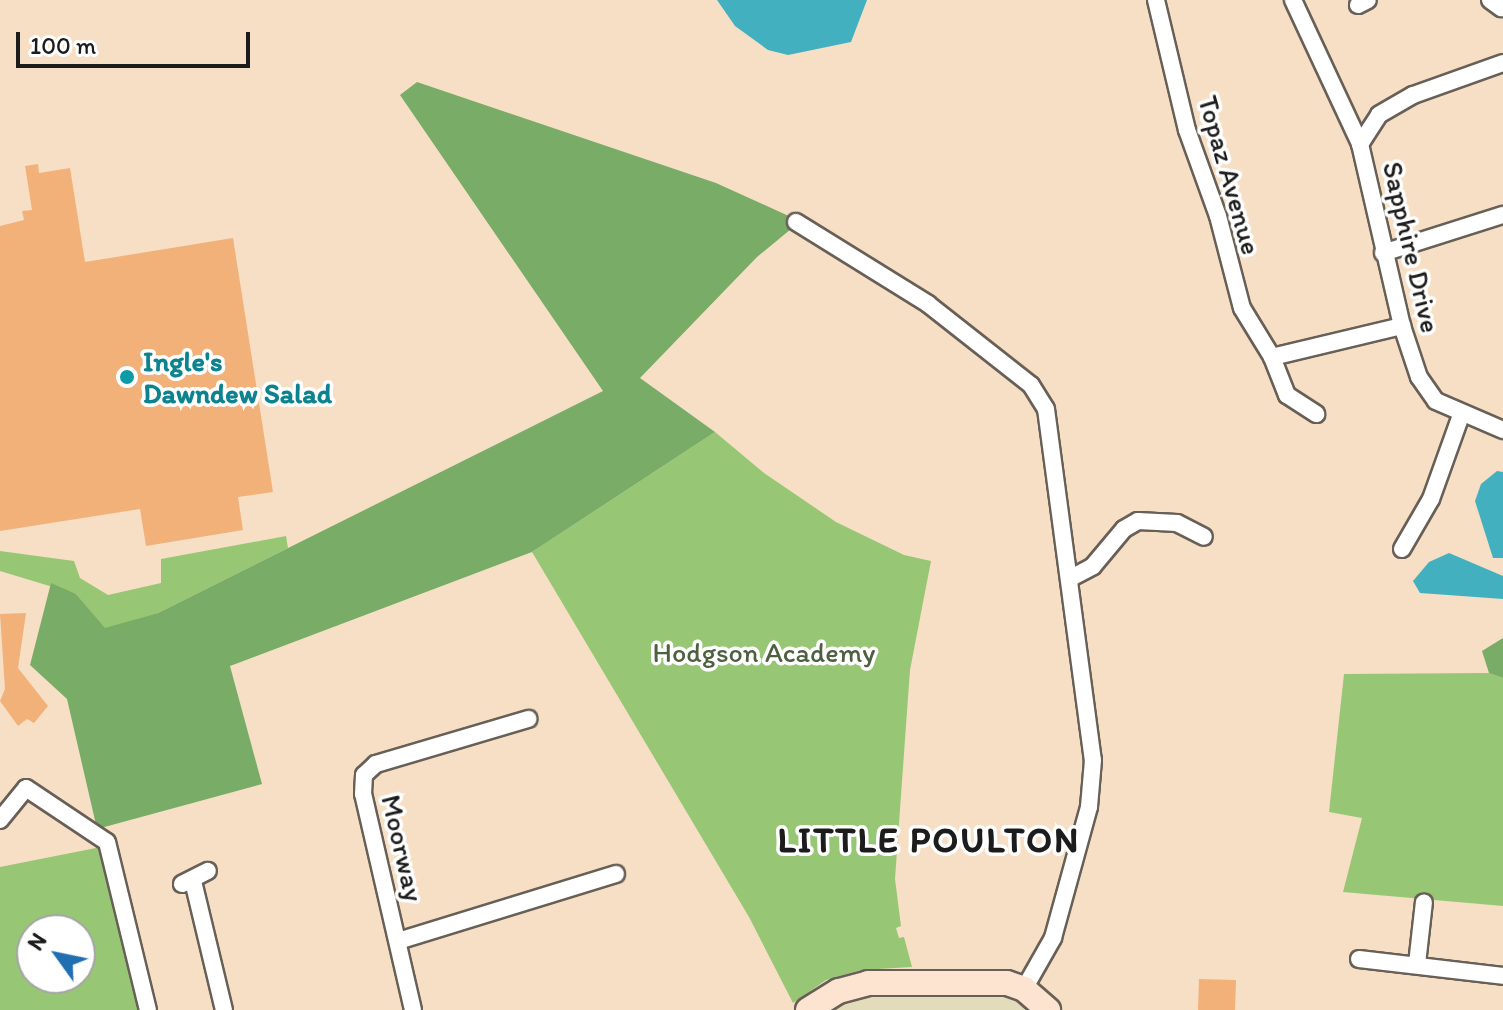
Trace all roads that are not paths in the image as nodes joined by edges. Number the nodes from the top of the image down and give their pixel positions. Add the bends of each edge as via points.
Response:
1 (1156, 0) edge
2 (1293, 0) edge
3 (1503, 63) edge
4 (1360, 144) junction
5 (1503, 215) edge
6 (796, 222) dead end
7 (1383, 253) junction
8 (1402, 326) junction
9 (1272, 357) junction
10 (1316, 414) dead end
11 (1461, 415) junction
12 (1503, 430) edge
13 (1204, 537) dead end
14 (1402, 549) dead end
15 (1069, 579) junction
16 (528, 719) dead end
17 (0, 820) edge
18 (208, 871) dead end
19 (616, 874) dead end
20 (1424, 902) dead end
21 (398, 941) junction
22 (1359, 959) dead end
23 (1417, 964) junction
24 (1503, 976) edge
25 (1024, 989) junction
26 (148, 1010) edge
27 (224, 1010) edge
28 (413, 1010) edge
29 (808, 1010) edge
30 (1048, 1010) edge

1 - 9 street, Topaz Avenue via 1187,130 1218,216 1242,308
2 - 4 street
3 - 4 street, Sapphire Drive via 1413,95 1379,115
4 - 7 street, Sapphire Drive
5 - 7 street
6 - 15 street via 908,290 1039,393 1046,409
7 - 8 street, Sapphire Drive
8 - 9 street
8 - 11 street, Sapphire Drive via 1419,377 1436,401
9 - 10 street, Topaz Avenue via 1287,395
11 - 12 street, Sapphire Drive
11 - 14 street via 1431,499
13 - 15 street via 1177,523 1138,521 1124,529 1093,566
15 - 25 street via 1090,715 1089,807 1053,938
16 - 21 street, Moorway via 376,764 364,775 363,794
17 - 26 street via 26,788 107,842
18 - 27 street via 188,882
19 - 21 street
20 - 23 street
21 - 28 street, Moorway
22 - 23 street
23 - 24 street
25 - 29 street via 1007,983 868,983 839,991
25 - 30 street

